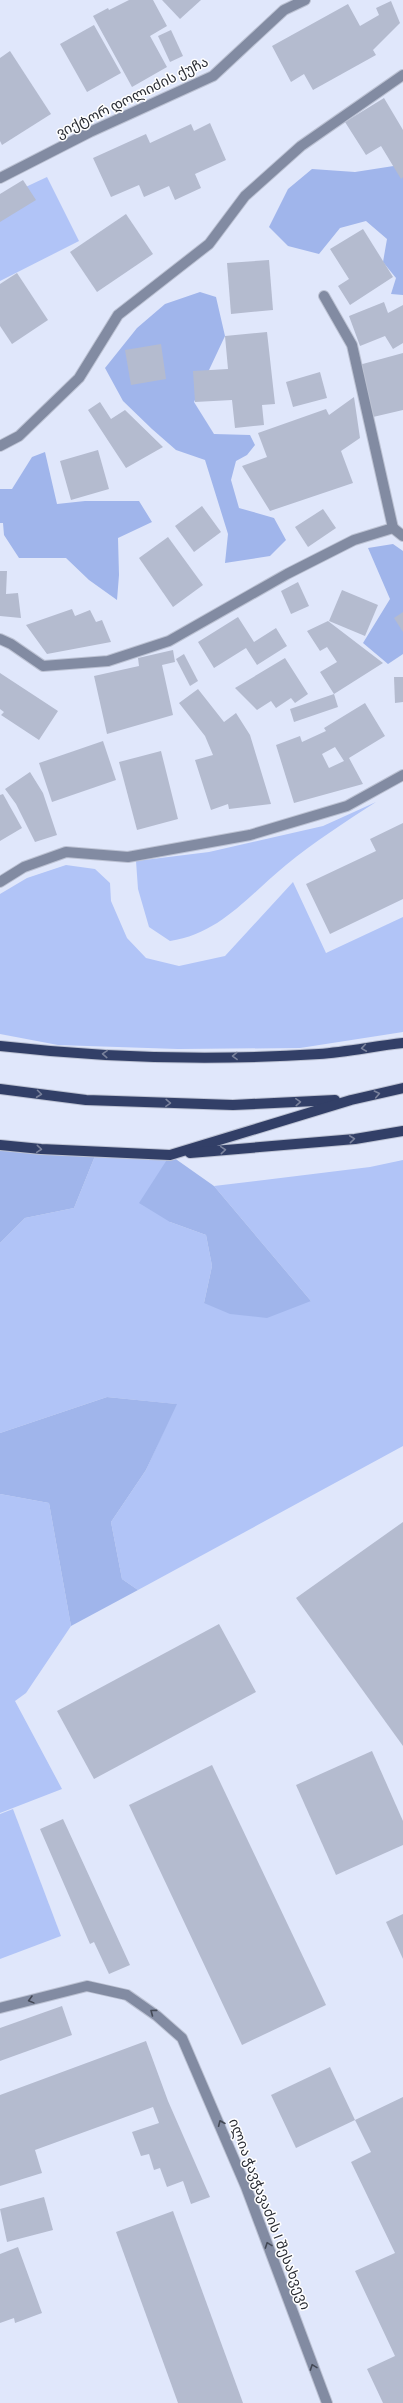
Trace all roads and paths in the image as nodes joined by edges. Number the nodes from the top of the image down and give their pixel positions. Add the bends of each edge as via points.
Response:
1 (305, 0) edge
2 (402, 80) edge
3 (0, 178) edge
4 (324, 296) dead end
5 (0, 446) edge
6 (393, 528) junction
7 (403, 536) edge
8 (0, 639) edge
9 (403, 775) edge
10 (0, 882) edge
11 (403, 1043) edge
12 (0, 1046) edge
13 (403, 1088) edge
14 (0, 1089) edge
15 (351, 1100) junction
16 (403, 1131) edge
17 (0, 1144) edge
18 (170, 1154) junction
19 (0, 2008) edge
20 (327, 2403) edge

1 - 3 street, ვიქტორ დოლიძის ქუჩა via 284,10 212,76 90,132
2 - 5 street via 301,146 245,196 209,244 118,315 78,378 19,436
4 - 6 street via 352,345
6 - 7 street
6 - 8 street via 354,540 287,574 169,641 108,660 43,666
9 - 10 street via 347,806 250,835 128,857 66,852 24,867
11 -> 12 main road via 320,1054 177,1058 56,1052
15 -> 13 main road
14 -> 15 main road via 86,1100 233,1106
15 - 18 main road
18 -> 16 main road via 355,1139
17 -> 18 main road via 41,1149
20 -> 19 street, ილია ჭავჭავაძის I შესახვევი via 246,2187 182,2038 127,1995 87,1986

